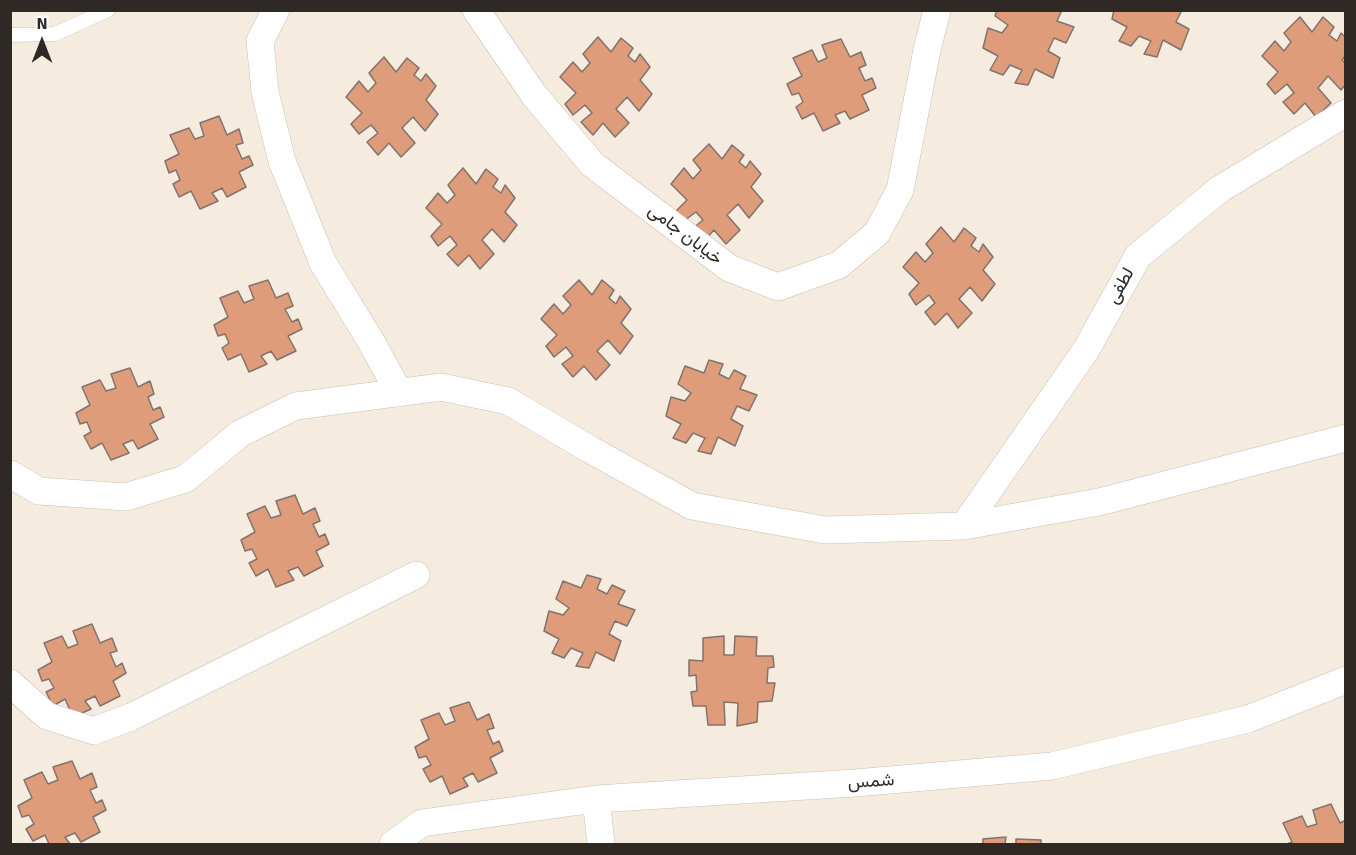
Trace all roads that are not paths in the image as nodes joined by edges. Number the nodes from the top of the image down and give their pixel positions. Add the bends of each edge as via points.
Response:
1 (108, 10) edge
2 (276, 10) edge
3 (476, 10) edge
4 (937, 10) edge
5 (10, 35) edge
6 (1346, 113) edge
7 (399, 393) junction
8 (1346, 438) edge
9 (10, 474) edge
10 (964, 526) junction
11 (416, 575) dead end
12 (1346, 680) edge
13 (10, 683) edge
14 (596, 799) junction
15 (393, 844) edge
16 (601, 844) edge

1 - 5 lane via 55,34
2 - 7 street via 260,41 265,92 282,161 323,263
3 - 4 street, خیابان جامی via 534,95 592,164 729,268 778,286 839,265 877,233 900,190
6 - 10 street, لطفی via 1220,189 1138,256 1086,350
7 - 9 street via 296,406 240,433 185,479 126,497 39,491
7 - 10 street via 441,387 508,401 692,506 825,530
8 - 10 street via 1099,502
11 - 13 street via 131,717 94,731 47,716
12 - 14 street, شمس via 1248,719 1052,766
14 - 15 street, شمس via 422,822
14 - 16 street

